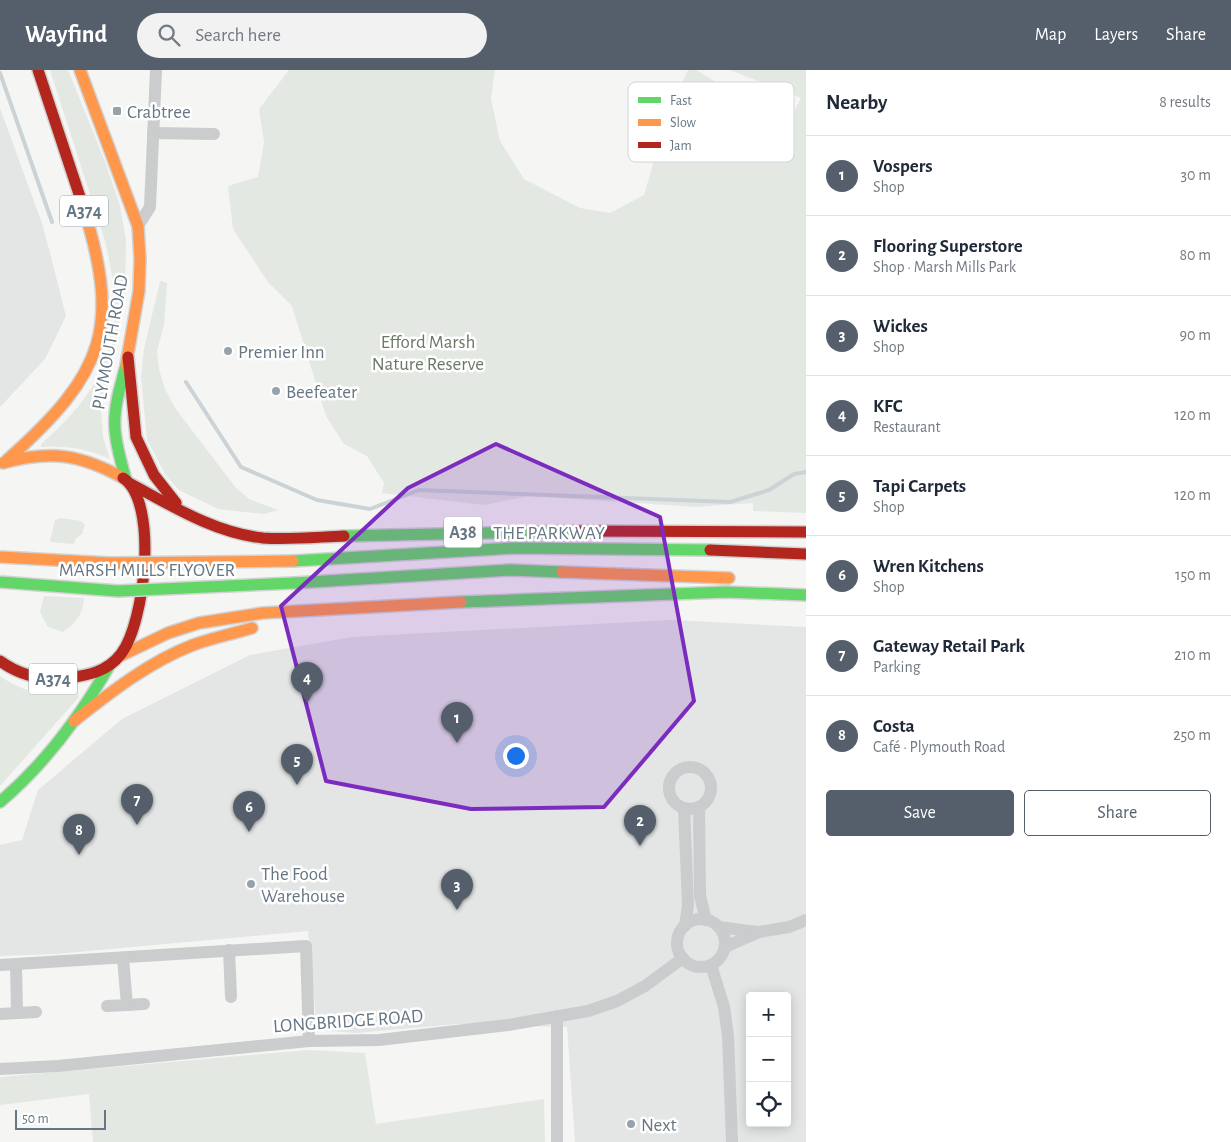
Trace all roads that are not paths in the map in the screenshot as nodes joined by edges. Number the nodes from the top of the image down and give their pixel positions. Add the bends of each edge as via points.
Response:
1 (38, 70) edge
2 (80, 70) edge
3 (156, 70) edge
4 (195, 120) dead end
5 (153, 132) junction
6 (195, 133) junction
7 (214, 134) dead end
8 (138, 226) junction
9 (128, 357) junction
10 (2, 465) edge
11 (129, 482) junction
12 (181, 509) junction
13 (806, 532) edge
14 (806, 554) edge
15 (0, 557) edge
16 (293, 561) joint
17 (740, 578) dead end
18 (0, 582) edge
19 (294, 584) joint
20 (726, 592) junction
21 (806, 595) edge
22 (806, 604) edge
23 (384, 607) junction
24 (120, 656) junction
25 (0, 661) edge
26 (108, 668) junction
27 (74, 721) junction
28 (0, 802) edge
29 (699, 807) junction
30 (684, 808) junction
31 (706, 920) junction
32 (806, 920) edge
33 (685, 926) junction
34 (719, 927) junction
35 (759, 932) junction
36 (725, 947) junction
37 (229, 950) junction
38 (123, 958) junction
39 (683, 958) junction
40 (16, 964) junction
41 (0, 965) edge
42 (711, 965) junction
43 (231, 997) dead end
44 (144, 1004) dead end
45 (126, 1005) junction
46 (107, 1006) dead end
47 (36, 1012) dead end
48 (17, 1013) junction
49 (0, 1014) edge
50 (557, 1016) junction
51 (309, 1041) junction
52 (0, 1069) edge
53 (557, 1142) edge
54 (732, 1142) edge

1 - 10 main road, PLYMOUTH ROAD / A374 via 86,218 99,270 103,313 96,351 83,375 61,407
2 - 8 main road, PLYMOUTH ROAD / A374
3 - 5 street
4 - 6 street
5 - 6 street
5 - 8 street via 150,207
6 - 7 street
8 - 9 main road, PLYMOUTH ROAD / A374 via 141,251 138,294
9 - 11 main road, PLYMOUTH ROAD / A374 via 117,392 113,420
9 - 12 main road, A38 via 136,436 154,474
10 - 11 main road, A374 via 24,456 71,455 100,464
11 - 12 main road, A38
11 - 24 main road, A374 via 139,504 145,541 141,609 131,640
12 - 13 main road, A38 via 220,529 264,538 562,530
14 - 16 main road, THE PARKWAY / A38 via 514,548
15 - 16 main road, MARSH MILLS FLYOVER / A38, bridge via 118,564
17 - 19 main road, THE PARKWAY / A38 via 510,570
18 - 19 main road, MARSH MILLS FLYOVER / A38, bridge via 118,591
20 - 21 main road
20 - 22 main road
20 - 23 main road via 542,597
23 - 24 main road via 263,613 199,624 168,633
23 - 27 main road via 258,626 193,645 116,688
24 - 26 main road, A374
25 - 26 main road, A374 via 38,679 60,680
26 - 27 main road
27 - 28 main road via 27,778
29 - 30 street
29 - 30 street via 711,792 710,780 702,770 689,767 673,776 670,788 674,800
29 - 31 street via 700,896
30 - 33 street via 688,905
31 - 33 street
31 - 34 street
32 - 35 street via 789,927
33 - 39 street via 678,941
34 - 35 street
34 - 36 street
35 - 36 street
36 - 42 street
37 - 38 street
37 - 43 street
37 - 51 street via 306,946
38 - 40 street
38 - 45 street
39 - 42 street via 696,966
39 - 50 street, LONGBRIDGE ROAD via 645,986 617,1001 588,1011
40 - 41 street
40 - 48 street
42 - 54 street via 724,1007 728,1036
44 - 45 street
45 - 46 street
47 - 48 street
48 - 49 street
50 - 51 street, LONGBRIDGE ROAD via 379,1040
50 - 53 street
51 - 52 street, LONGBRIDGE ROAD

